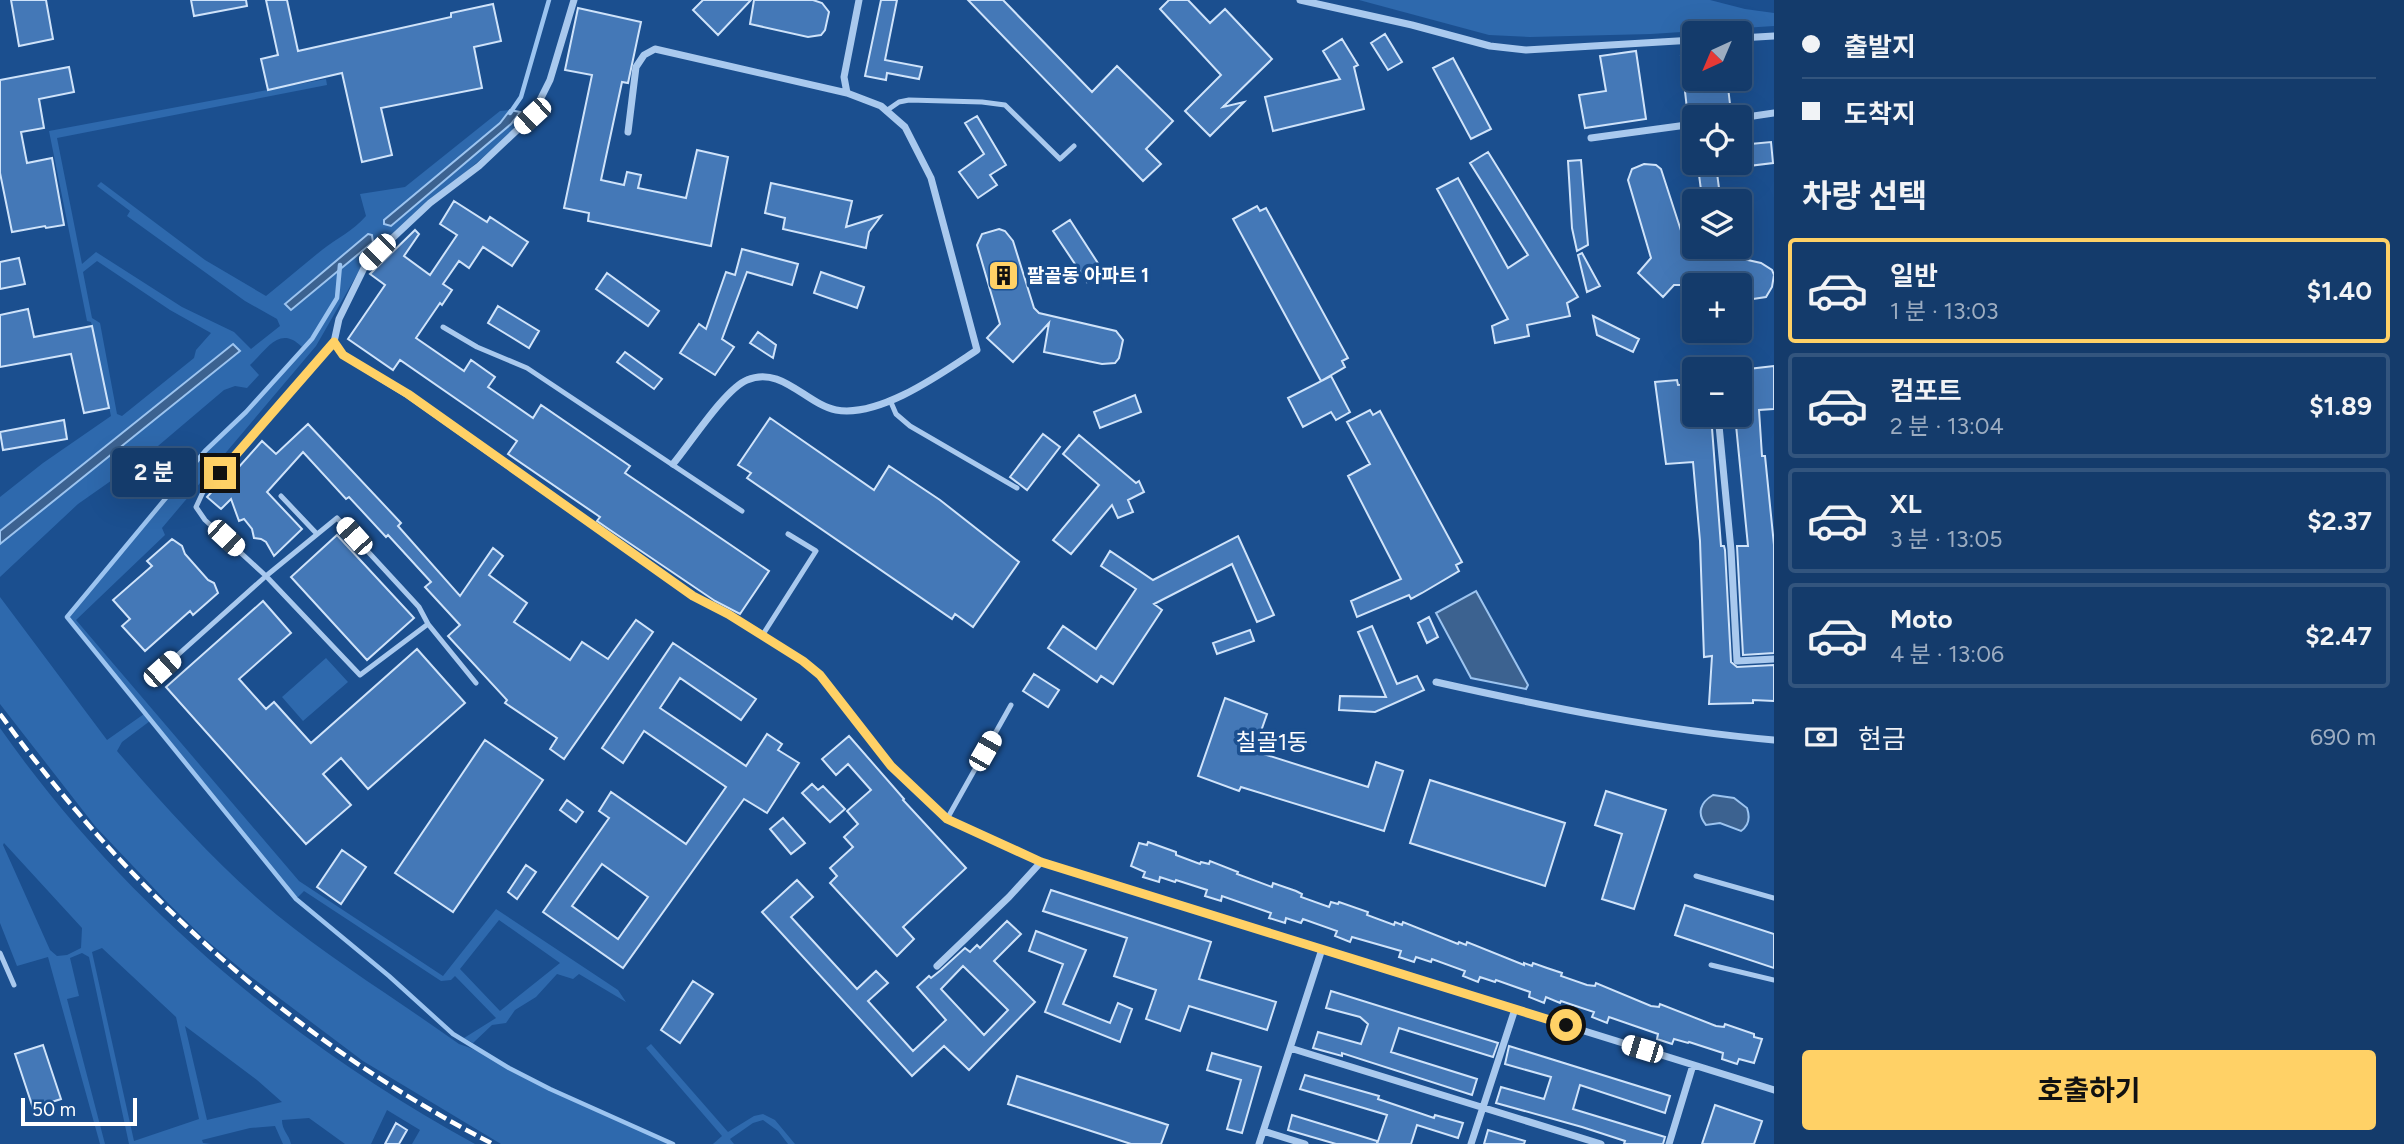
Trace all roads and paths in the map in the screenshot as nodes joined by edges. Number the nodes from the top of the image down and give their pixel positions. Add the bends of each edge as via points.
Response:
1 (574, 0) edge
2 (859, 0) edge
3 (1300, 0) edge
4 (1774, 36) edge
5 (1752, 37) edge
6 (1682, 41) edge
7 (847, 93) junction
8 (886, 111) junction
9 (1774, 113) edge
10 (1752, 116) edge
11 (1682, 126) edge
12 (628, 132) dead end
13 (1591, 138) dead end
14 (1074, 146) dead end
15 (443, 327) dead end
16 (334, 342) junction
17 (890, 400) junction
18 (1719, 427) edge
19 (673, 464) junction
20 (1017, 488) dead end
21 (281, 496) dead end
22 (742, 511) dead end
23 (317, 534) junction
24 (788, 534) dead end
25 (266, 576) junction
26 (428, 624) junction
27 (762, 636) junction
28 (1774, 659) edge
29 (162, 669) dead end
30 (1436, 682) dead end
31 (476, 683) dead end
32 (1011, 705) dead end
33 (1774, 740) edge
34 (947, 819) junction
35 (1041, 862) junction
36 (1696, 876) dead end
37 (1774, 898) edge
38 (1322, 949) junction
39 (0, 953) edge
40 (1710, 965) dead end
41 (937, 966) dead end
42 (1774, 980) edge
43 (14, 985) dead end
44 (1515, 1009) junction
45 (1290, 1048) junction
46 (1693, 1065) junction
47 (1774, 1090) edge
48 (1483, 1107) junction
49 (1263, 1131) junction
50 (1259, 1144) edge
51 (1305, 1144) edge
52 (1471, 1144) edge
53 (1601, 1144) edge
54 (1669, 1144) edge

1 - 16 street via 550,79 532,116 367,262 339,320
2 - 7 street via 845,76
3 - 6 street via 1490,46 1526,50
4 - 5 street
7 - 8 street
7 - 12 street via 655,49 636,67
8 - 14 lane via 909,100 1005,105 1060,159
8 - 17 street via 905,127 931,178 977,350 939,376
9 - 10 street
11 - 13 street
15 - 19 lane via 527,368
16 - 25 lane via 203,492 196,507
16 - 27 street via 343,355 408,394 693,596
17 - 19 street via 860,410 835,410 792,385 760,376 746,380
17 - 20 lane via 896,414 910,426
18 - 28 street via 1737,662
19 - 22 lane
21 - 23 lane
23 - 25 lane
23 - 26 lane via 337,518 419,607
24 - 27 lane via 816,551
25 - 26 lane via 360,675
25 - 29 lane
26 - 31 lane
27 - 34 street via 820,675 891,766
30 - 33 street via 1553,708 1712,735
32 - 34 lane
34 - 35 street
35 - 38 street
35 - 41 street
36 - 37 lane
38 - 44 street
38 - 45 street
39 - 43 lane
40 - 42 lane
44 - 46 street
44 - 48 street
45 - 48 street
45 - 49 street
46 - 47 street
46 - 54 street
48 - 52 street
48 - 53 street
49 - 50 street
49 - 51 street

